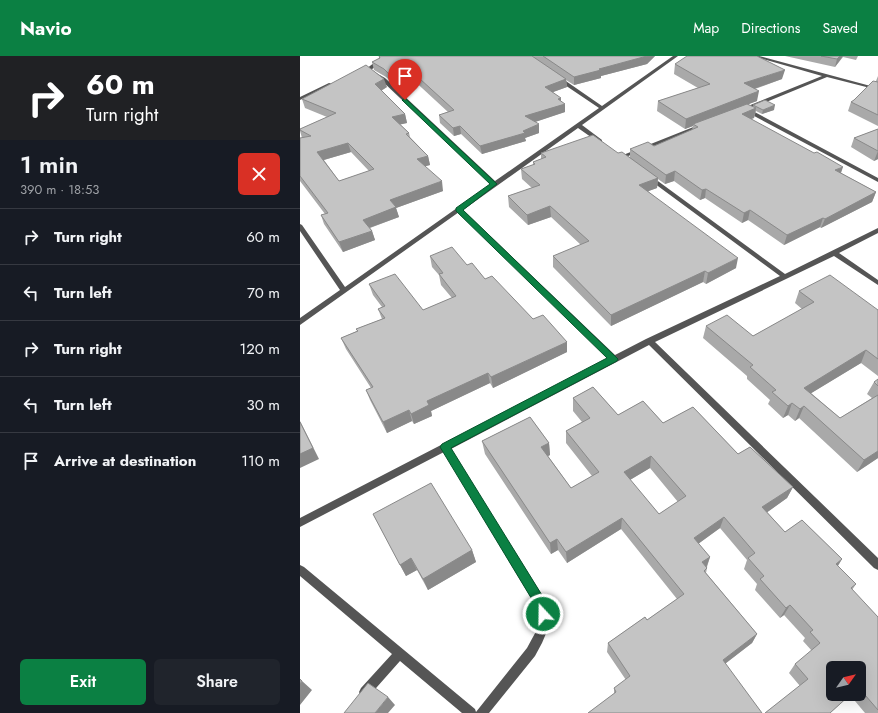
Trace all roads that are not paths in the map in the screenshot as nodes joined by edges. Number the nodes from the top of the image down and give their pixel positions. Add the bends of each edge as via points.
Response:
1 (386, 56) edge
2 (676, 56) edge
3 (754, 56) edge
4 (368, 70) junction
5 (362, 72) edge
6 (552, 73) edge
7 (825, 76) junction
8 (337, 81) edge
9 (878, 89) edge
10 (300, 99) edge
11 (602, 108) junction
12 (745, 108) junction
13 (738, 111) edge
14 (709, 123) edge
15 (578, 125) junction
16 (603, 143) edge
17 (615, 152) edge
18 (622, 157) junction
19 (628, 161) edge
20 (646, 175) edge
21 (878, 180) edge
22 (494, 184) junction
23 (459, 209) junction
24 (300, 226) edge
25 (878, 230) edge
26 (834, 253) junction
27 (784, 276) junction
28 (878, 283) edge
29 (344, 291) junction
30 (300, 322) edge
31 (649, 341) junction
32 (614, 359) junction
33 (445, 447) junction
34 (300, 523) edge
35 (878, 565) edge
36 (300, 570) edge
37 (399, 654) junction
38 (357, 701) edge
39 (470, 713) edge
40 (482, 713) edge

1 - 4 street
2 - 11 street
3 - 7 street
4 - 5 street
4 - 22 street via 383,79
6 - 11 street
7 - 9 street
7 - 12 street
8 - 10 street
11 - 15 street
12 - 13 street
12 - 21 street
14 - 18 street
15 - 16 street
15 - 22 street
17 - 18 street
18 - 19 street
20 - 27 street
22 - 23 street
23 - 29 street
23 - 32 street
24 - 29 street
25 - 26 street
26 - 27 street
26 - 28 street
27 - 31 street
29 - 30 street
31 - 32 street
31 - 35 street
32 - 33 street
33 - 34 street
33 - 40 street via 541,604 545,624 530,652
36 - 37 street
37 - 38 street
37 - 39 street

